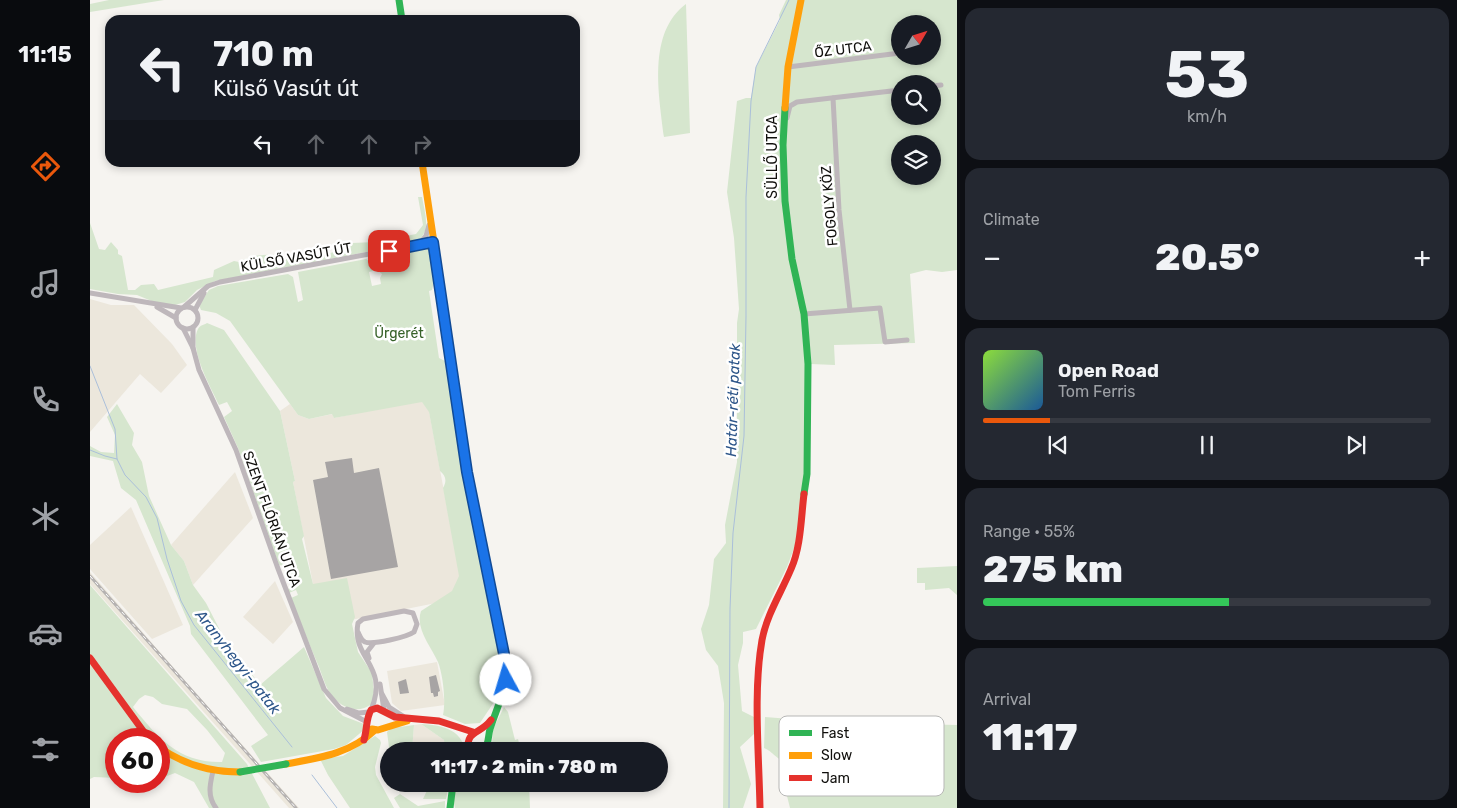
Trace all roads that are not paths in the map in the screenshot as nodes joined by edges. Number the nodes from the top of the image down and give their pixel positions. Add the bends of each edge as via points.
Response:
1 (399, 0) edge
2 (801, 0) edge
3 (401, 15) edge
4 (891, 54) edge
5 (788, 67) junction
6 (891, 91) edge
7 (833, 98) junction
8 (784, 121) junction
9 (423, 167) edge
10 (429, 215) junction
11 (433, 242) junction
12 (417, 245) junction
13 (208, 286) junction
14 (90, 293) edge
15 (152, 305) junction
16 (183, 308) junction
17 (195, 310) junction
18 (850, 310) junction
19 (804, 314) junction
20 (176, 318) junction
21 (193, 327) junction
22 (183, 328) junction
23 (907, 340) dead end
24 (193, 348) junction
25 (358, 632) junction
26 (374, 642) junction
27 (90, 658) edge
28 (380, 686) junction
29 (330, 698) junction
30 (370, 711) junction
31 (385, 711) junction
32 (498, 711) junction
33 (412, 720) junction
34 (368, 724) junction
35 (446, 724) junction
36 (387, 726) junction
37 (140, 728) edge
38 (375, 730) junction
39 (476, 732) junction
40 (488, 738) junction
41 (364, 740) junction
42 (463, 742) edge
43 (472, 742) edge
44 (489, 742) edge
45 (170, 755) edge
46 (213, 771) junction
47 (451, 792) edge
48 (216, 808) edge
49 (450, 808) edge
50 (760, 808) edge

1 - 3 street
2 - 5 street, SÜLLŐ UTCA
4 - 5 street, ŐZ UTCA
5 - 8 street, SÜLLŐ UTCA
6 - 7 street
7 - 8 street via 792,104 787,121
7 - 18 street, FOGOLY KÖZ
8 - 19 street, SÜLLŐ UTCA via 785,201 792,259
9 - 10 street
10 - 11 street
10 - 12 street via 427,234
11 - 12 street, KÜLSŐ VASÚT ÚT
11 - 32 street via 467,472 506,668 505,692
12 - 13 street, KÜLSŐ VASÚT ÚT
13 - 16 street, KÜLSŐ VASÚT ÚT
13 - 17 street
14 - 15 street
15 - 16 street
15 - 20 street
16 - 17 street
16 - 20 street
17 - 21 street via 198,318
18 - 19 street
18 - 23 street via 880,308 885,342
19 - 50 street, SÜLLŐ UTCA via 808,364 807,474 792,568 775,599 762,639 758,688
20 - 22 street
21 - 22 street
21 - 24 street, SZENT FLÓRIÁN UTCA
22 - 24 street, SZENT FLÓRIÁN UTCA
24 - 29 street, SZENT FLÓRIÁN UTCA via 199,370 236,450 306,642
25 - 26 street via 362,640
25 - 26 street via 358,623 363,619 404,611 415,615 417,624 412,634
25 - 30 street via 361,651 376,677 376,697
26 - 28 street via 367,654
27 - 37 street
28 - 31 street
28 - 33 street via 389,706
29 - 30 street via 350,711
29 - 34 street, SZENT FLÓRIÁN UTCA via 340,708
30 - 31 street via 377,708
30 - 34 street
31 - 33 street via 395,717
31 - 36 street via 389,719
32 - 39 street
32 - 40 street
33 - 35 street
33 - 36 street
34 - 38 street
34 - 41 street
35 - 39 street
35 - 42 street
36 - 38 street
38 - 41 street
39 - 40 street
39 - 43 street
40 - 44 street
41 - 46 street, bridge via 342,753 240,772
45 - 46 street via 179,761
46 - 48 street via 209,788
47 - 49 street

